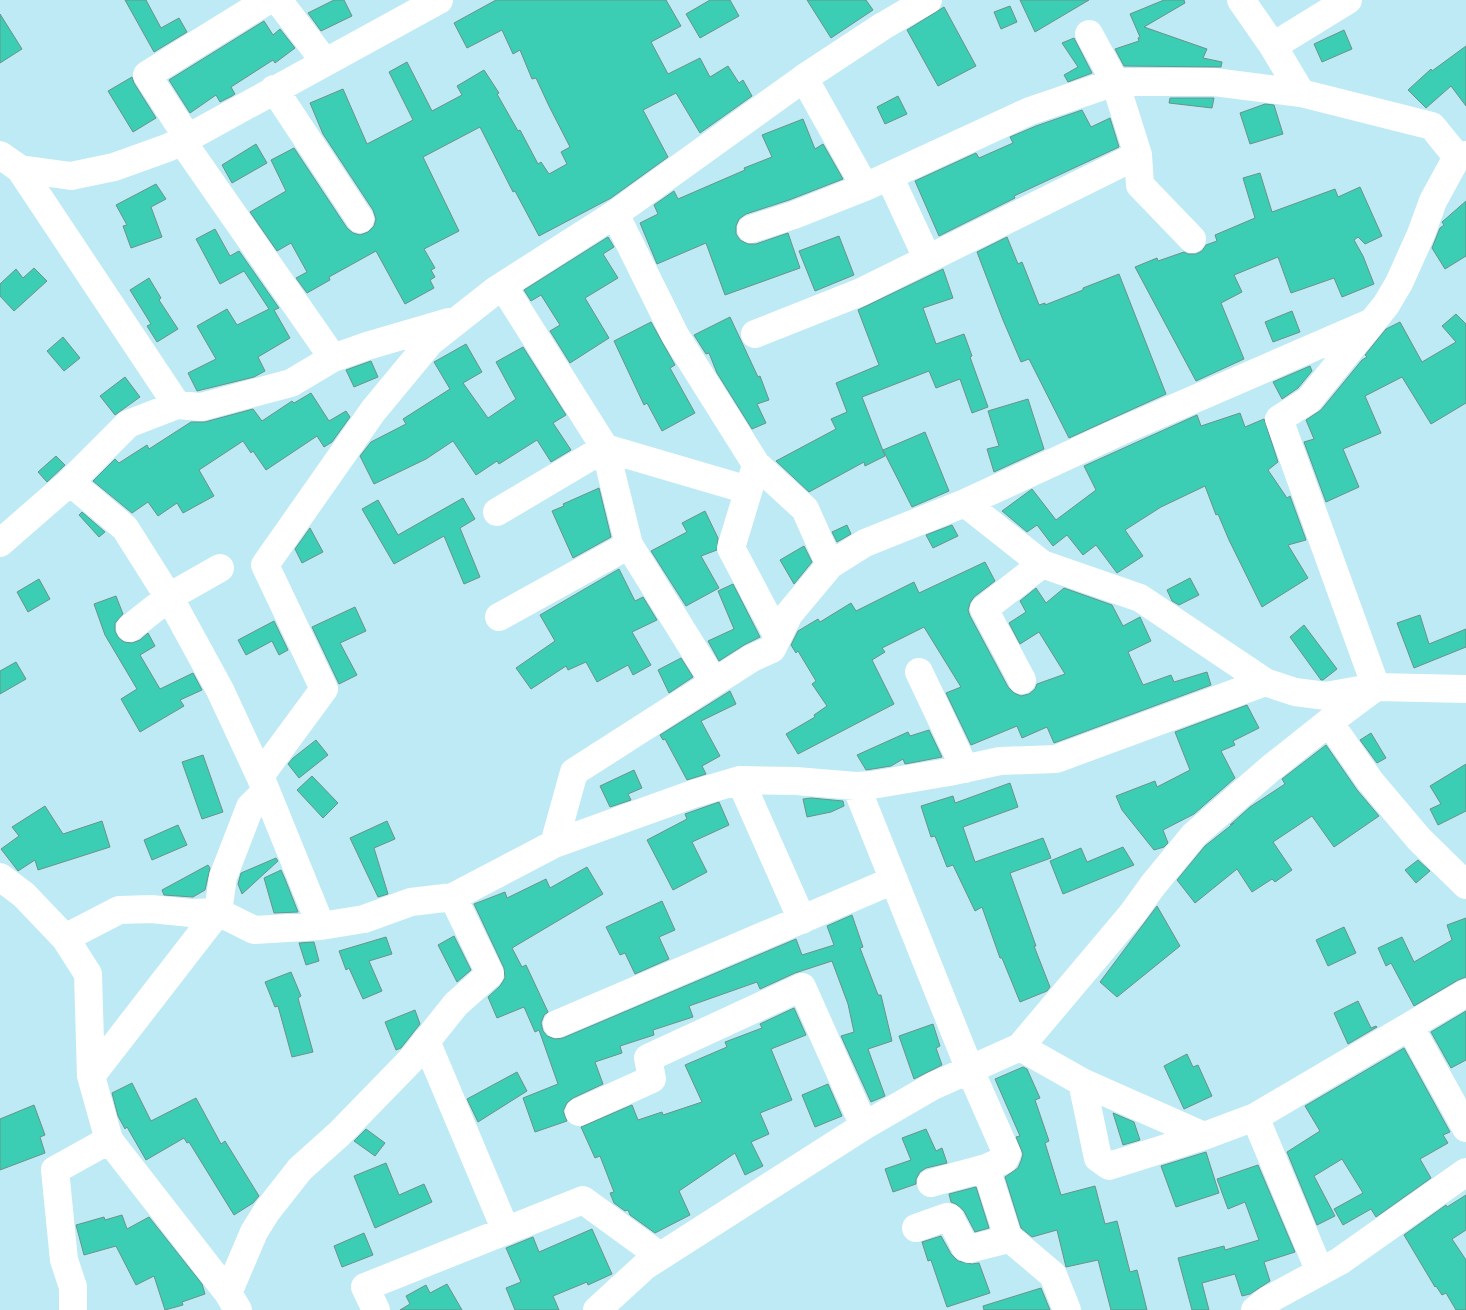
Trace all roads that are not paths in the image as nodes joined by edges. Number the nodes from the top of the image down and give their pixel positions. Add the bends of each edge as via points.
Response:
1 (268, 0) edge
2 (278, 0) edge
3 (439, 0) edge
4 (928, 0) edge
5 (1241, 0) edge
6 (1348, 0) edge
7 (1089, 34) dead end
8 (1273, 46) junction
9 (325, 62) junction
10 (804, 78) junction
11 (1115, 82) junction
12 (274, 90) junction
13 (1300, 93) junction
14 (185, 139) junction
15 (1138, 155) junction
16 (1462, 156) edge
17 (10, 162) edge
18 (889, 176) junction
19 (865, 187) junction
20 (615, 214) junction
21 (360, 219) dead end
22 (751, 228) dead end
23 (1192, 239) dead end
24 (926, 258) junction
25 (503, 286) junction
26 (460, 318) junction
27 (1372, 322) junction
28 (755, 334) dead end
29 (333, 358) junction
30 (177, 405) junction
31 (605, 448) junction
32 (756, 464) junction
33 (70, 482) junction
34 (748, 490) junction
35 (965, 503) junction
36 (497, 512) dead end
37 (0, 543) edge
38 (629, 545) junction
39 (1042, 564) junction
40 (830, 565) junction
41 (220, 568) dead end
42 (169, 597) junction
43 (499, 617) dead end
44 (130, 628) dead end
45 (778, 637) junction
46 (919, 672) dead end
47 (1022, 680) dead end
48 (714, 682) junction
49 (1265, 682) junction
50 (1376, 687) junction
51 (1466, 689) edge
52 (1328, 722) junction
53 (965, 769) junction
54 (740, 780) junction
55 (263, 784) junction
56 (856, 786) junction
57 (554, 844) junction
58 (0, 877) edge
59 (894, 880) junction
60 (1466, 885) edge
61 (453, 897) junction
62 (218, 912) junction
63 (802, 920) junction
64 (321, 926) junction
65 (65, 938) junction
66 (1466, 993) edge
67 (557, 1024) dead end
68 (1410, 1027) junction
69 (426, 1041) junction
70 (1020, 1047) junction
71 (970, 1070) junction
72 (91, 1076) junction
73 (1082, 1082) junction
74 (579, 1112) dead end
75 (1255, 1118) junction
76 (864, 1126) junction
77 (1466, 1128) edge
78 (1204, 1136) junction
79 (109, 1140) junction
80 (986, 1168) junction
81 (1466, 1172) edge
82 (931, 1183) dead end
83 (916, 1228) dead end
84 (506, 1231) junction
85 (1008, 1237) junction
86 (660, 1256) junction
87 (1320, 1272) junction
88 (233, 1302) edge
89 (1264, 1307) edge
90 (73, 1310) edge
91 (376, 1310) edge
92 (597, 1310) edge
93 (1067, 1310) edge

1 - 14 street via 147,75
2 - 9 street
3 - 9 street
4 - 10 street
5 - 8 street
6 - 8 street
7 - 11 street
8 - 13 street
9 - 12 street
10 - 19 street
10 - 20 street
11 - 13 street via 1214,82
11 - 15 street
11 - 18 street via 1030,111
12 - 14 street
12 - 21 street
13 - 16 street via 1432,126
14 - 17 street via 114,167 71,176
14 - 29 street
15 - 23 street via 1140,185
15 - 24 street
16 - 27 street via 1433,201 1399,283
17 - 30 street
18 - 19 street
18 - 24 street
19 - 22 street
20 - 25 street
20 - 32 street via 675,335
24 - 28 street via 861,292
25 - 26 street
25 - 31 street
26 - 29 street
26 - 55 street via 430,342 374,411 265,565 324,689
27 - 35 street via 1121,430
27 - 50 street via 1309,400 1279,419
29 - 30 street via 291,383 201,407
30 - 33 street via 128,424
31 - 34 street
31 - 36 street
31 - 38 street
32 - 34 street
32 - 40 street via 805,509
33 - 37 street
33 - 42 street via 125,528
34 - 45 street via 731,548
35 - 39 street
35 - 40 street via 865,543
38 - 43 street
38 - 48 street
39 - 47 street via 984,609
39 - 49 street via 1140,598
40 - 45 street via 789,614
41 - 42 street
42 - 44 street
42 - 55 street via 220,690
45 - 48 street via 772,649
46 - 53 street
48 - 57 street via 574,772
49 - 50 street via 1295,692 1326,696
49 - 53 street via 1056,759 1000,761
50 - 51 street
50 - 52 street
52 - 60 street via 1394,810
52 - 70 street via 1194,835
53 - 56 street
54 - 56 street
54 - 57 street
54 - 63 street
55 - 62 street via 250,807 223,877
55 - 64 street
56 - 59 street
57 - 61 street
58 - 65 street via 24,895
59 - 63 street
59 - 71 street
61 - 64 street via 411,902 364,919
61 - 69 street via 490,974 456,1004
62 - 64 street via 254,930
62 - 65 street via 119,910
62 - 72 street
63 - 67 street
65 - 72 street via 88,974
66 - 68 street
68 - 75 street
68 - 77 street
69 - 84 street
69 - 88 street via 339,1134 300,1169 267,1211 254,1232
70 - 71 street
70 - 73 street
71 - 76 street via 933,1086
71 - 80 street via 1007,1154 1004,1160
72 - 79 street
73 - 78 street
73 - 78 street via 1098,1158 1109,1166
74 - 76 street via 652,1079 648,1058 802,987
75 - 78 street
75 - 87 street
76 - 86 street
79 - 88 street
79 - 90 street via 55,1170 63,1252 73,1287
80 - 82 street
80 - 85 street
81 - 87 street
83 - 85 street via 949,1217 969,1249
84 - 86 street via 584,1200
84 - 91 street via 366,1287
85 - 93 street via 1053,1275
86 - 92 street via 644,1266
87 - 89 street

